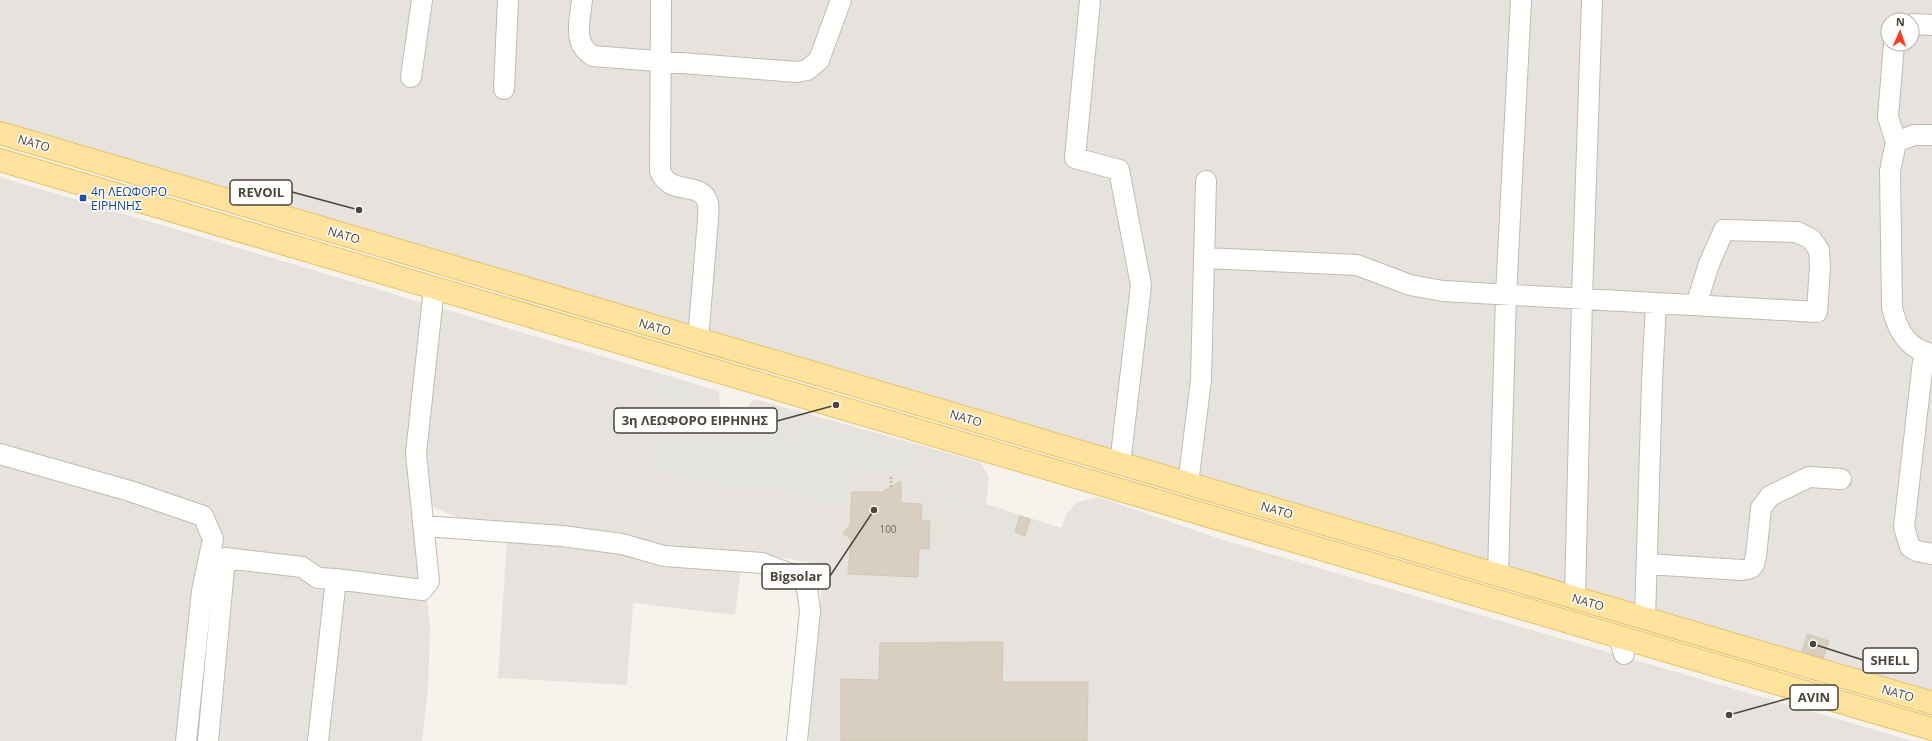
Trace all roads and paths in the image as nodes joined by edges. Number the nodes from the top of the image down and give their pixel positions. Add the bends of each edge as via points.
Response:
1 (422, 0) edge
2 (508, 0) edge
3 (582, 0) edge
4 (661, 0) edge
5 (841, 0) edge
6 (1090, 0) edge
7 (1521, 0) edge
8 (1592, 0) edge
9 (1920, 24) edge
10 (1932, 25) edge
11 (1893, 52) edge
12 (661, 62) junction
13 (411, 76) dead end
14 (504, 89) dead end
15 (0, 133) edge
16 (1932, 136) edge
17 (1896, 142) junction
18 (0, 160) edge
19 (1206, 181) dead end
20 (1204, 258) junction
21 (434, 288) junction
22 (1506, 295) junction
23 (1582, 298) junction
24 (1656, 303) junction
25 (1696, 306) junction
26 (698, 340) junction
27 (1928, 354) edge
28 (0, 454) edge
29 (1120, 464) junction
30 (891, 476) dead end
31 (1841, 479) dead end
32 (1188, 484) junction
33 (891, 487) dead end
34 (424, 526) junction
35 (1932, 554) edge
36 (1647, 564) junction
37 (1498, 575) junction
38 (336, 579) junction
39 (1575, 598) junction
40 (1645, 619) junction
41 (1932, 703) edge
42 (1932, 729) edge
43 (186, 741) edge
44 (208, 741) edge
45 (318, 741) edge
46 (797, 741) edge

1 - 13 street
2 - 14 street
3 - 12 street via 579,36 582,46 588,53 593,56
4 - 12 street
5 - 12 street via 821,56 816,64 807,70 797,72
6 - 29 street via 1075,158 1119,170 1141,285
7 - 22 street
8 - 23 street
9 - 10 street
11 - 17 street via 1888,117
12 - 26 street via 660,171 664,181 673,186 702,193 708,203
15 - 26 main road, ΝΑΤΟ
16 - 17 street via 1914,135
17 - 27 street via 1890,171 1892,307 1902,335 1908,342
18 - 21 main road, ΝΑΤΟ
19 - 20 street
20 - 22 street via 1357,265 1410,285 1443,291
20 - 32 street via 1201,380
21 - 34 street via 416,453
21 - 42 main road, ΝΑΤΟ via 1622,645
22 - 23 street
22 - 37 street
23 - 24 street
23 - 39 street
24 - 25 street
24 - 36 street
25 - 25 street via 1817,312 1819,250 1811,239 1797,232 1724,230 1709,264
26 - 29 main road, ΝΑΤΟ
27 - 35 street via 1904,527 1910,547 1917,552
28 - 43 street via 130,491 203,516 213,539 202,591
29 - 32 main road, ΝΑΤΟ
30 - 33 path
31 - 36 street via 1809,477 1770,496 1761,508 1756,556 1751,568 1742,570
32 - 37 main road, ΝΑΤΟ
34 - 38 street via 429,581 422,590
34 - 46 street via 562,536 622,544 664,556 762,563 799,577 807,588 810,611
36 - 40 street
37 - 39 main road, ΝΑΤΟ
38 - 44 street via 318,578 302,567 225,558
38 - 45 street
39 - 40 main road, ΝΑΤΟ
40 - 41 main road, ΝΑΤΟ

